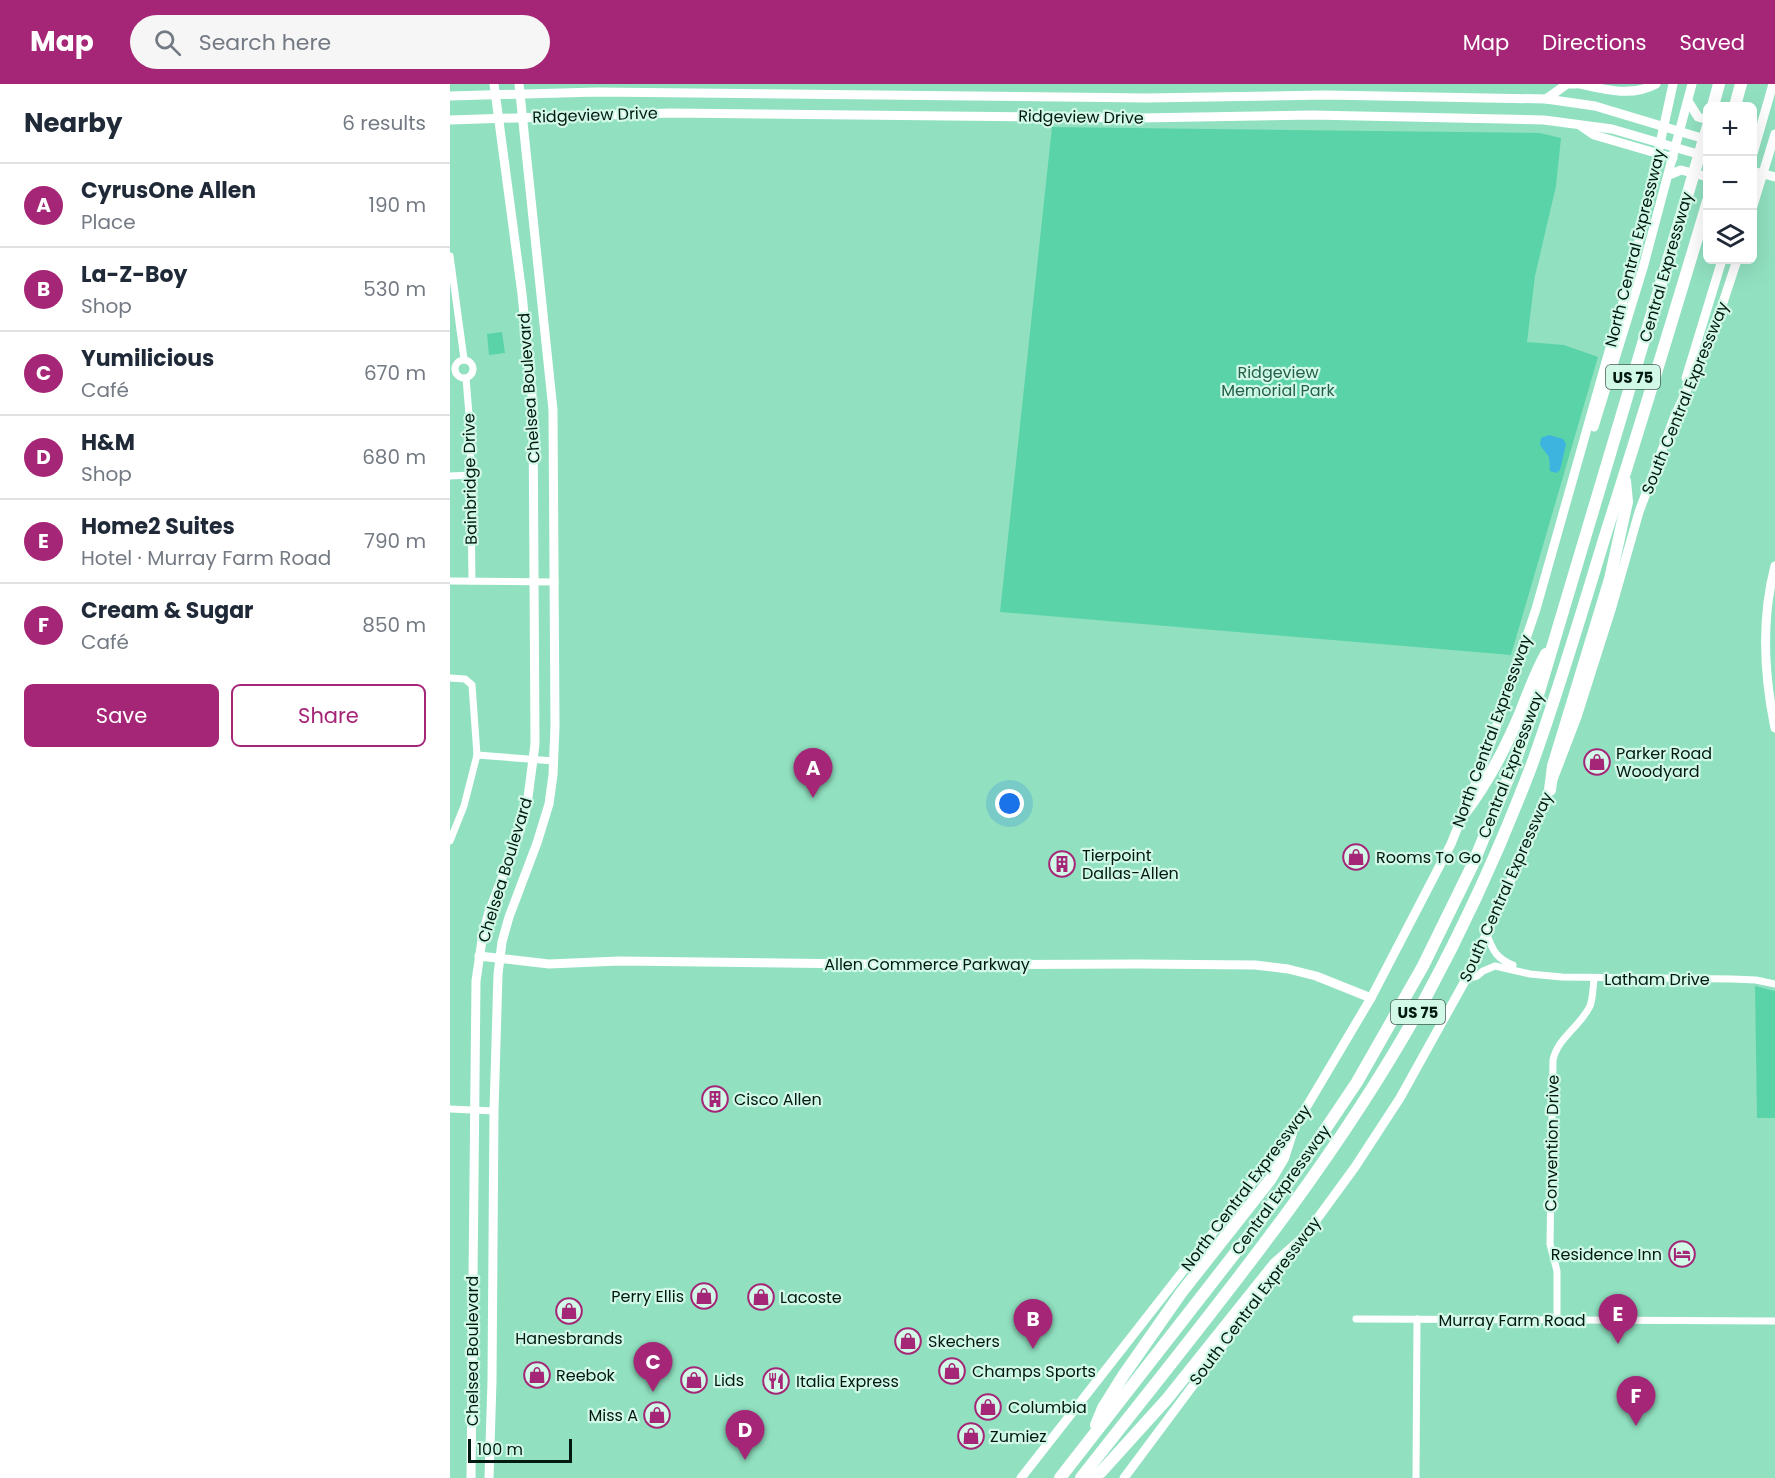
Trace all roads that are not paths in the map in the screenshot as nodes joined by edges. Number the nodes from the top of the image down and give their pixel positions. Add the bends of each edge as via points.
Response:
1 (494, 84) edge
2 (519, 84) edge
3 (1578, 84) edge
4 (1656, 84) edge
5 (1672, 84) edge
6 (1692, 84) edge
7 (1719, 84) edge
8 (1741, 84) edge
9 (1773, 84) edge
10 (495, 95) junction
11 (520, 95) junction
12 (450, 96) edge
13 (1037, 97) junction
14 (1418, 97) junction
15 (1546, 99) junction
16 (1688, 101) junction
17 (1714, 102) edge
18 (1736, 102) edge
19 (1036, 117) junction
20 (1417, 117) junction
21 (522, 118) junction
22 (498, 119) junction
23 (1703, 119) edge
24 (450, 120) edge
25 (1757, 128) edge
26 (1680, 131) junction
27 (1775, 134) edge
28 (1703, 139) edge
29 (1703, 140) edge
30 (1674, 153) junction
31 (1757, 156) edge
32 (1703, 157) edge
33 (1775, 160) edge
34 (1757, 172) edge
35 (1669, 175) junction
36 (1703, 176) edge
37 (1775, 177) edge
38 (1757, 193) edge
39 (1704, 210) edge
40 (450, 256) edge
41 (1721, 264) edge
42 (1736, 264) edge
43 (451, 275) edge
44 (464, 359) junction
45 (453, 372) edge
46 (466, 378) junction
47 (1674, 418) junction
48 (1576, 467) junction
49 (471, 475) junction
50 (450, 476) edge
51 (1624, 476) junction
52 (1775, 566) edge
53 (450, 581) edge
54 (472, 581) junction
55 (534, 581) junction
56 (555, 582) junction
57 (1557, 635) junction
58 (450, 678) edge
59 (1775, 728) edge
60 (477, 755) junction
61 (534, 759) junction
62 (554, 761) junction
63 (1551, 790) junction
64 (1465, 812) junction
65 (450, 841) edge
66 (1487, 935) junction
67 (479, 956) junction
68 (500, 959) junction
69 (1539, 974) junction
70 (1594, 978) junction
71 (1466, 979) junction
72 (1775, 984) edge
73 (1371, 998) junction
74 (450, 1109) edge
75 (474, 1110) junction
76 (494, 1110) junction
77 (1291, 1133) junction
78 (1300, 1242) junction
79 (1356, 1319) dead end
80 (1417, 1319) junction
81 (1557, 1320) junction
82 (1775, 1321) edge
83 (1089, 1441) junction
84 (471, 1478) edge
85 (489, 1478) edge
86 (1021, 1478) edge
87 (1060, 1478) edge
88 (1083, 1478) edge
89 (1124, 1478) edge
90 (1416, 1478) edge

1 - 10 main road, Chelsea Boulevard
2 - 11 main road, Chelsea Boulevard
3 - 4 main road via 1633,92
3 - 15 main road via 1567,84
5 - 48 main road, North Central Expressway via 1634,263
6 - 16 main road
7 - 17 highway
8 - 18 highway
9 - 25 main road
10 - 11 main road, Ridgeview Drive
10 - 12 main road, Ridgeview Drive
10 - 22 main road, Chelsea Boulevard
11 - 13 main road, Ridgeview Drive via 608,92
11 - 21 main road, Chelsea Boulevard
13 - 14 main road, Ridgeview Drive
13 - 19 main road
14 - 15 main road, Ridgeview Drive
14 - 20 main road
15 - 26 main road, Ridgeview Drive via 1572,101
16 - 23 main road
16 - 26 main road
19 - 20 main road, Ridgeview Drive
19 - 21 main road, Ridgeview Drive via 670,113
20 - 30 main road, Ridgeview Drive via 1577,123 1612,129
21 - 22 main road, Ridgeview Drive
21 - 56 main road, Chelsea Boulevard via 553,410
22 - 24 main road, Ridgeview Drive
22 - 55 main road, Chelsea Boulevard via 532,398
26 - 28 main road, Ridgeview Drive
26 - 30 main road
27 - 38 main road
29 - 57 highway, Central Expressway / US 75
30 - 32 main road, Ridgeview Drive
30 - 35 main road
31 - 33 main road
34 - 37 main road
35 - 36 main road via 1681,170
35 - 48 main road via 1590,438
39 - 51 highway, Central Expressway / US 75
40 - 43 street, Bainbridge Drive
41 - 47 main road
42 - 47 main road, South Central Expressway via 1715,327
43 - 44 street, Bainbridge Drive
44 - 45 street
44 - 46 street, Bainbridge Drive via 474,369
45 - 46 street
46 - 49 street, Bainbridge Drive
47 - 63 main road, South Central Expressway via 1639,512 1588,685
48 - 64 main road, North Central Expressway via 1522,654
49 - 50 street
49 - 54 street, Bainbridge Drive
51 - 63 highway via 1627,502 1610,579 1553,766
51 - 88 highway, Central Expressway / US 75 via 1525,782 1483,883 1426,996 1362,1106 1305,1189
52 - 59 main road via 1768,598 1766,675
53 - 54 street
54 - 55 street
55 - 56 street
55 - 61 main road, Chelsea Boulevard
56 - 62 main road, Chelsea Boulevard
57 - 64 highway via 1533,676 1520,713 1482,790
57 - 83 highway, Central Expressway / US 75 via 1515,762 1478,854 1394,1020 1302,1164
58 - 60 street via 469,681 474,692
60 - 61 street
60 - 65 street
61 - 62 street
61 - 67 main road, Chelsea Boulevard via 524,815 492,901
62 - 68 main road, Chelsea Boulevard via 549,804 509,917
63 - 66 main road, South Central Expressway
64 - 73 main road, North Central Expressway
66 - 69 street, Latham Drive via 1500,959
66 - 71 main road, South Central Expressway
67 - 68 main road, Allen Commerce Parkway
67 - 75 main road, Chelsea Boulevard via 474,1011
68 - 73 main road, Allen Commerce Parkway via 549,964 619,961 1242,965 1316,976
68 - 76 main road, Chelsea Boulevard
69 - 70 street, Latham Drive
69 - 71 street, Latham Drive via 1495,966
70 - 72 street, Latham Drive via 1732,979
70 - 81 street, Convention Drive via 1588,1010 1558,1045 1552,1060 1551,1244 1557,1270
71 - 78 main road, South Central Expressway via 1400,1098
73 - 77 main road, North Central Expressway
74 - 75 street
75 - 76 street
75 - 84 main road, Chelsea Boulevard
76 - 85 main road, Chelsea Boulevard
77 - 83 highway via 1270,1180 1181,1293 1123,1376
77 - 86 main road, North Central Expressway
78 - 88 highway via 1275,1264 1167,1399 1101,1472
78 - 89 main road, South Central Expressway
79 - 80 street, Murray Farm Road
80 - 81 street, Murray Farm Road
80 - 90 street
81 - 82 street, Murray Farm Road
83 - 87 highway, Central Expressway / US 75

